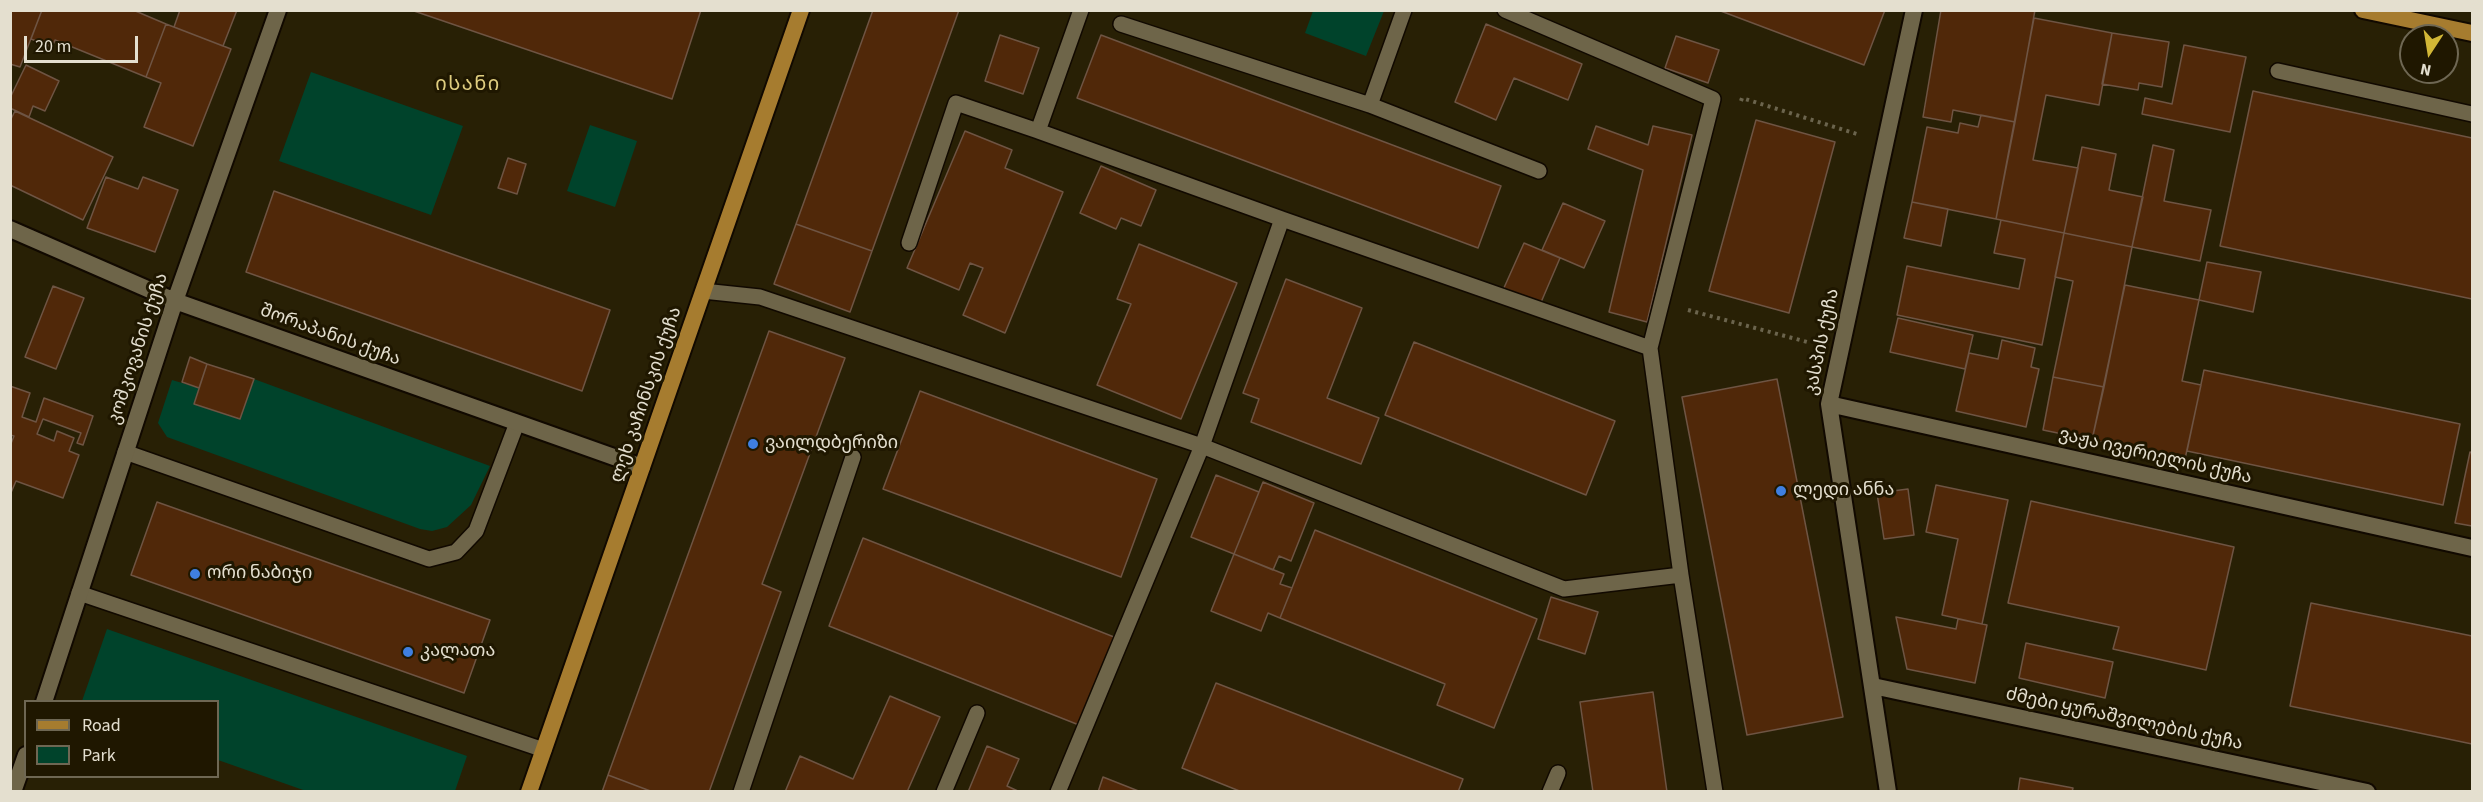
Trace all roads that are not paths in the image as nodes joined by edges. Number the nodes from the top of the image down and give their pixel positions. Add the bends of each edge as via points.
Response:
1 (278, 10) edge
2 (801, 10) edge
3 (1081, 10) edge
4 (1404, 10) edge
5 (1505, 10) edge
6 (1914, 10) edge
7 (2363, 10) edge
8 (1121, 24) dead end
9 (2472, 33) edge
10 (2278, 71) dead end
11 (1370, 105) junction
12 (2472, 114) edge
13 (1038, 131) junction
14 (1539, 171) dead end
15 (1282, 219) junction
16 (10, 229) edge
17 (909, 243) dead end
18 (703, 291) junction
19 (175, 301) junction
20 (1650, 348) junction
21 (1829, 404) junction
22 (517, 423) junction
23 (1202, 446) junction
24 (125, 452) junction
25 (853, 457) dead end
26 (642, 467) junction
27 (2472, 548) edge
28 (1681, 576) junction
29 (79, 593) junction
30 (1872, 686) junction
31 (45, 700) edge
32 (977, 714) dead end
33 (544, 750) junction
34 (24, 762) edge
35 (1558, 773) dead end
36 (14, 792) edge
37 (530, 792) edge
38 (741, 792) edge
39 (944, 792) edge
40 (1058, 792) edge
41 (1550, 792) edge
42 (1715, 792) edge
43 (1888, 792) edge
44 (2367, 792) edge

1 - 19 street, კოშკოვანის ქუჩა
2 - 18 main road, ლეხ კაჩინსკის ქუჩა
3 - 13 lane
4 - 11 lane
5 - 20 lane via 1713,99
6 - 21 street, კასპის ქუჩა
7 - 9 main road
8 - 11 lane
10 - 12 lane
11 - 14 lane
13 - 15 lane
13 - 17 lane via 956,103
15 - 20 lane
15 - 23 lane
16 - 19 street, შორაპანის ქუჩა
18 - 23 lane via 760,297
18 - 26 main road, ლეხ კაჩინსკის ქუჩა
19 - 22 street, შორაპანის ქუჩა
19 - 24 street, კოშკოვანის ქუჩა
20 - 28 lane
21 - 27 street, ვაჟა ივერიელის ქუჩა
21 - 30 street, კასპის ქუჩა
22 - 24 lane via 476,531 456,552 429,559
22 - 26 street, შორაპანის ქუჩა
23 - 28 lane via 1564,589
23 - 40 lane
24 - 29 street, კოშკოვანის ქუჩა
25 - 38 lane
26 - 33 main road, ლეხ კაჩინსკის ქუჩა
28 - 42 lane
29 - 31 street, კოშკოვანის ქუჩა
29 - 33 lane
30 - 43 street, კასპის ქუჩა
30 - 44 street, ძმები ყურაშვილების ქუჩა
32 - 39 lane
33 - 37 main road, ლეხ კაჩინსკის ქუჩა
34 - 36 street
35 - 41 lane

